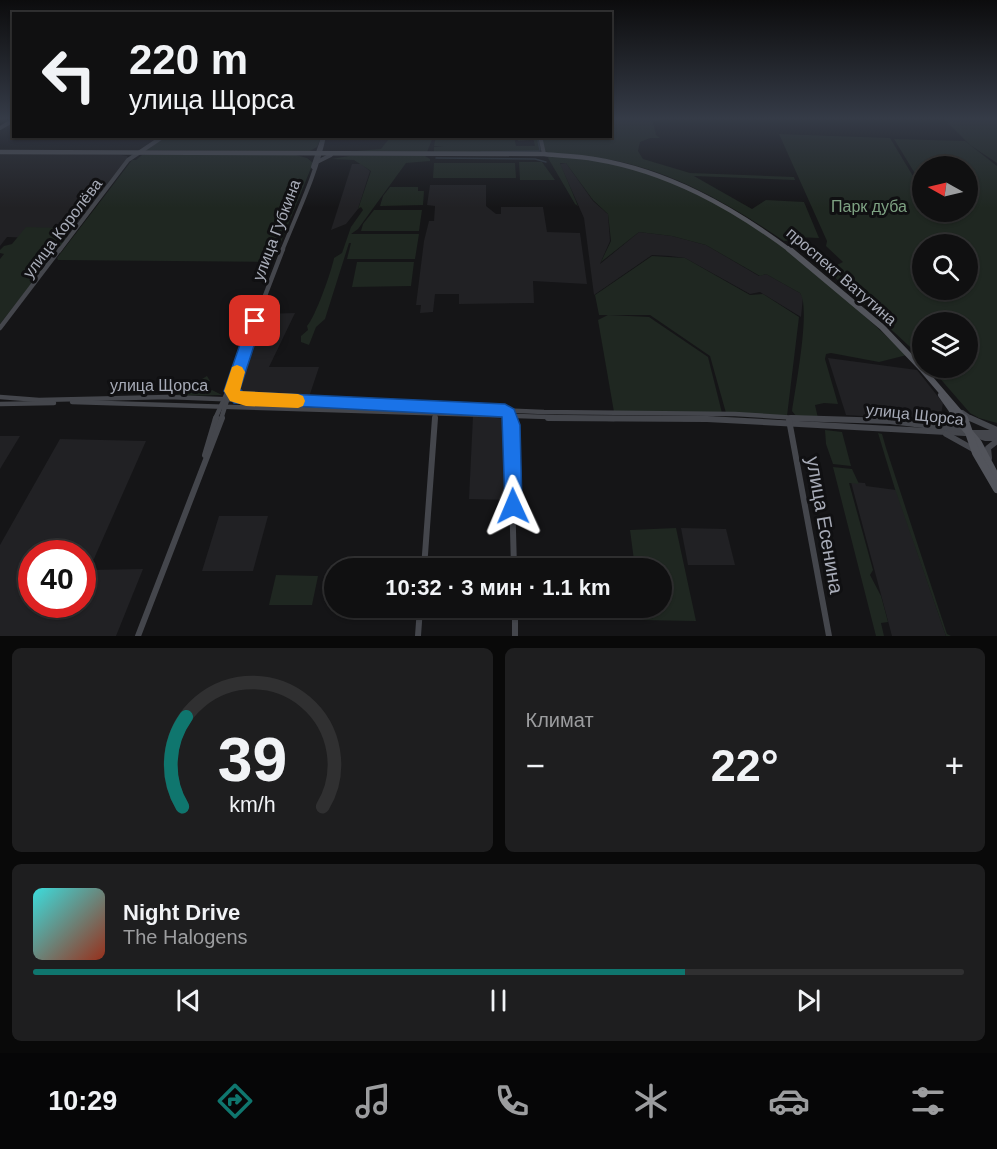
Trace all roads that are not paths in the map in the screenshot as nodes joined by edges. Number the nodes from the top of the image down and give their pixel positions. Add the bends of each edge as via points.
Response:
1 (141, 149) joint
2 (320, 149) edge
3 (543, 149) edge
4 (0, 152) edge
5 (122, 154) junction
6 (135, 154) junction
7 (319, 154) junction
8 (544, 154) junction
9 (129, 160) junction
10 (0, 329) edge
11 (912, 357) edge
12 (240, 363) junction
13 (930, 378) edge
14 (930, 378) edge
15 (931, 378) edge
16 (232, 391) junction
17 (0, 397) edge
18 (226, 399) junction
19 (246, 400) junction
20 (70, 402) junction
21 (946, 402) junction
22 (0, 404) edge
23 (208, 406) junction
24 (223, 406) junction
25 (236, 406) junction
26 (434, 411) junction
27 (220, 415) junction
28 (510, 415) junction
29 (789, 422) junction
30 (938, 429) junction
31 (997, 431) edge
32 (971, 434) junction
33 (997, 440) edge
34 (990, 463) junction
35 (994, 479) edge
36 (997, 489) edge
37 (425, 558) edge
38 (514, 558) edge
39 (419, 618) edge
40 (515, 618) edge
41 (138, 636) edge
42 (418, 636) edge
43 (515, 636) edge
44 (829, 636) edge

1 - 5 main road
1 - 6 main road, улица Королёва
2 - 7 main road, улица Губкина
3 - 8 main road
4 - 5 main road, проспект Ватутина
5 - 6 main road, проспект Ватутина
5 - 9 main road
6 - 7 main road, проспект Ватутина
6 - 9 main road, улица Королёва
7 - 8 main road, проспект Ватутина
7 - 12 main road, улица Губкина
8 - 11 main road, проспект Ватутина via 593,158 646,170 728,207 819,271
9 - 10 main road, улица Королёва
12 - 16 main road, улица Губкина
12 - 18 main road, улица Губкина
13 - 21 main road, проспект Ватутина
14 - 32 main road, проспект Ватутина via 968,424
15 - 31 main road via 963,413
16 - 18 main road, улица Губкина
16 - 19 main road
17 - 20 main road, улица Щорса
18 - 19 main road, улица Щорса
18 - 20 main road, улица Щорса via 147,397
18 - 24 main road, улица Губкина
19 - 26 main road, улица Щорса
20 - 22 main road
20 - 23 main road, улица Щорса
21 - 30 main road via 952,422
21 - 32 main road, проспект Ватутина
23 - 24 main road, улица Щорса
23 - 27 main road
24 - 25 main road, улица Щорса
24 - 27 main road, улица Губкина
25 - 26 main road, улица Щорса
25 - 27 main road
26 - 28 main road, улица Щорса
26 - 28 main road, улица Щорса
26 - 37 main road
27 - 41 main road, улица Губкина
28 - 29 main road, улица Щорса
28 - 30 main road, улица Щорса via 735,414 890,421
28 - 38 main road
29 - 30 main road, улица Щорса
29 - 44 main road, улица Есенина
30 - 32 main road, улица Щорса
30 - 35 main road via 972,448
31 - 32 main road
32 - 33 main road
32 - 34 main road, проспект Ватутина
32 - 35 main road, проспект Ватутина
33 - 34 main road via 988,448
34 - 35 main road, проспект Ватутина
35 - 36 main road, проспект Ватутина
39 - 42 main road
40 - 43 main road

